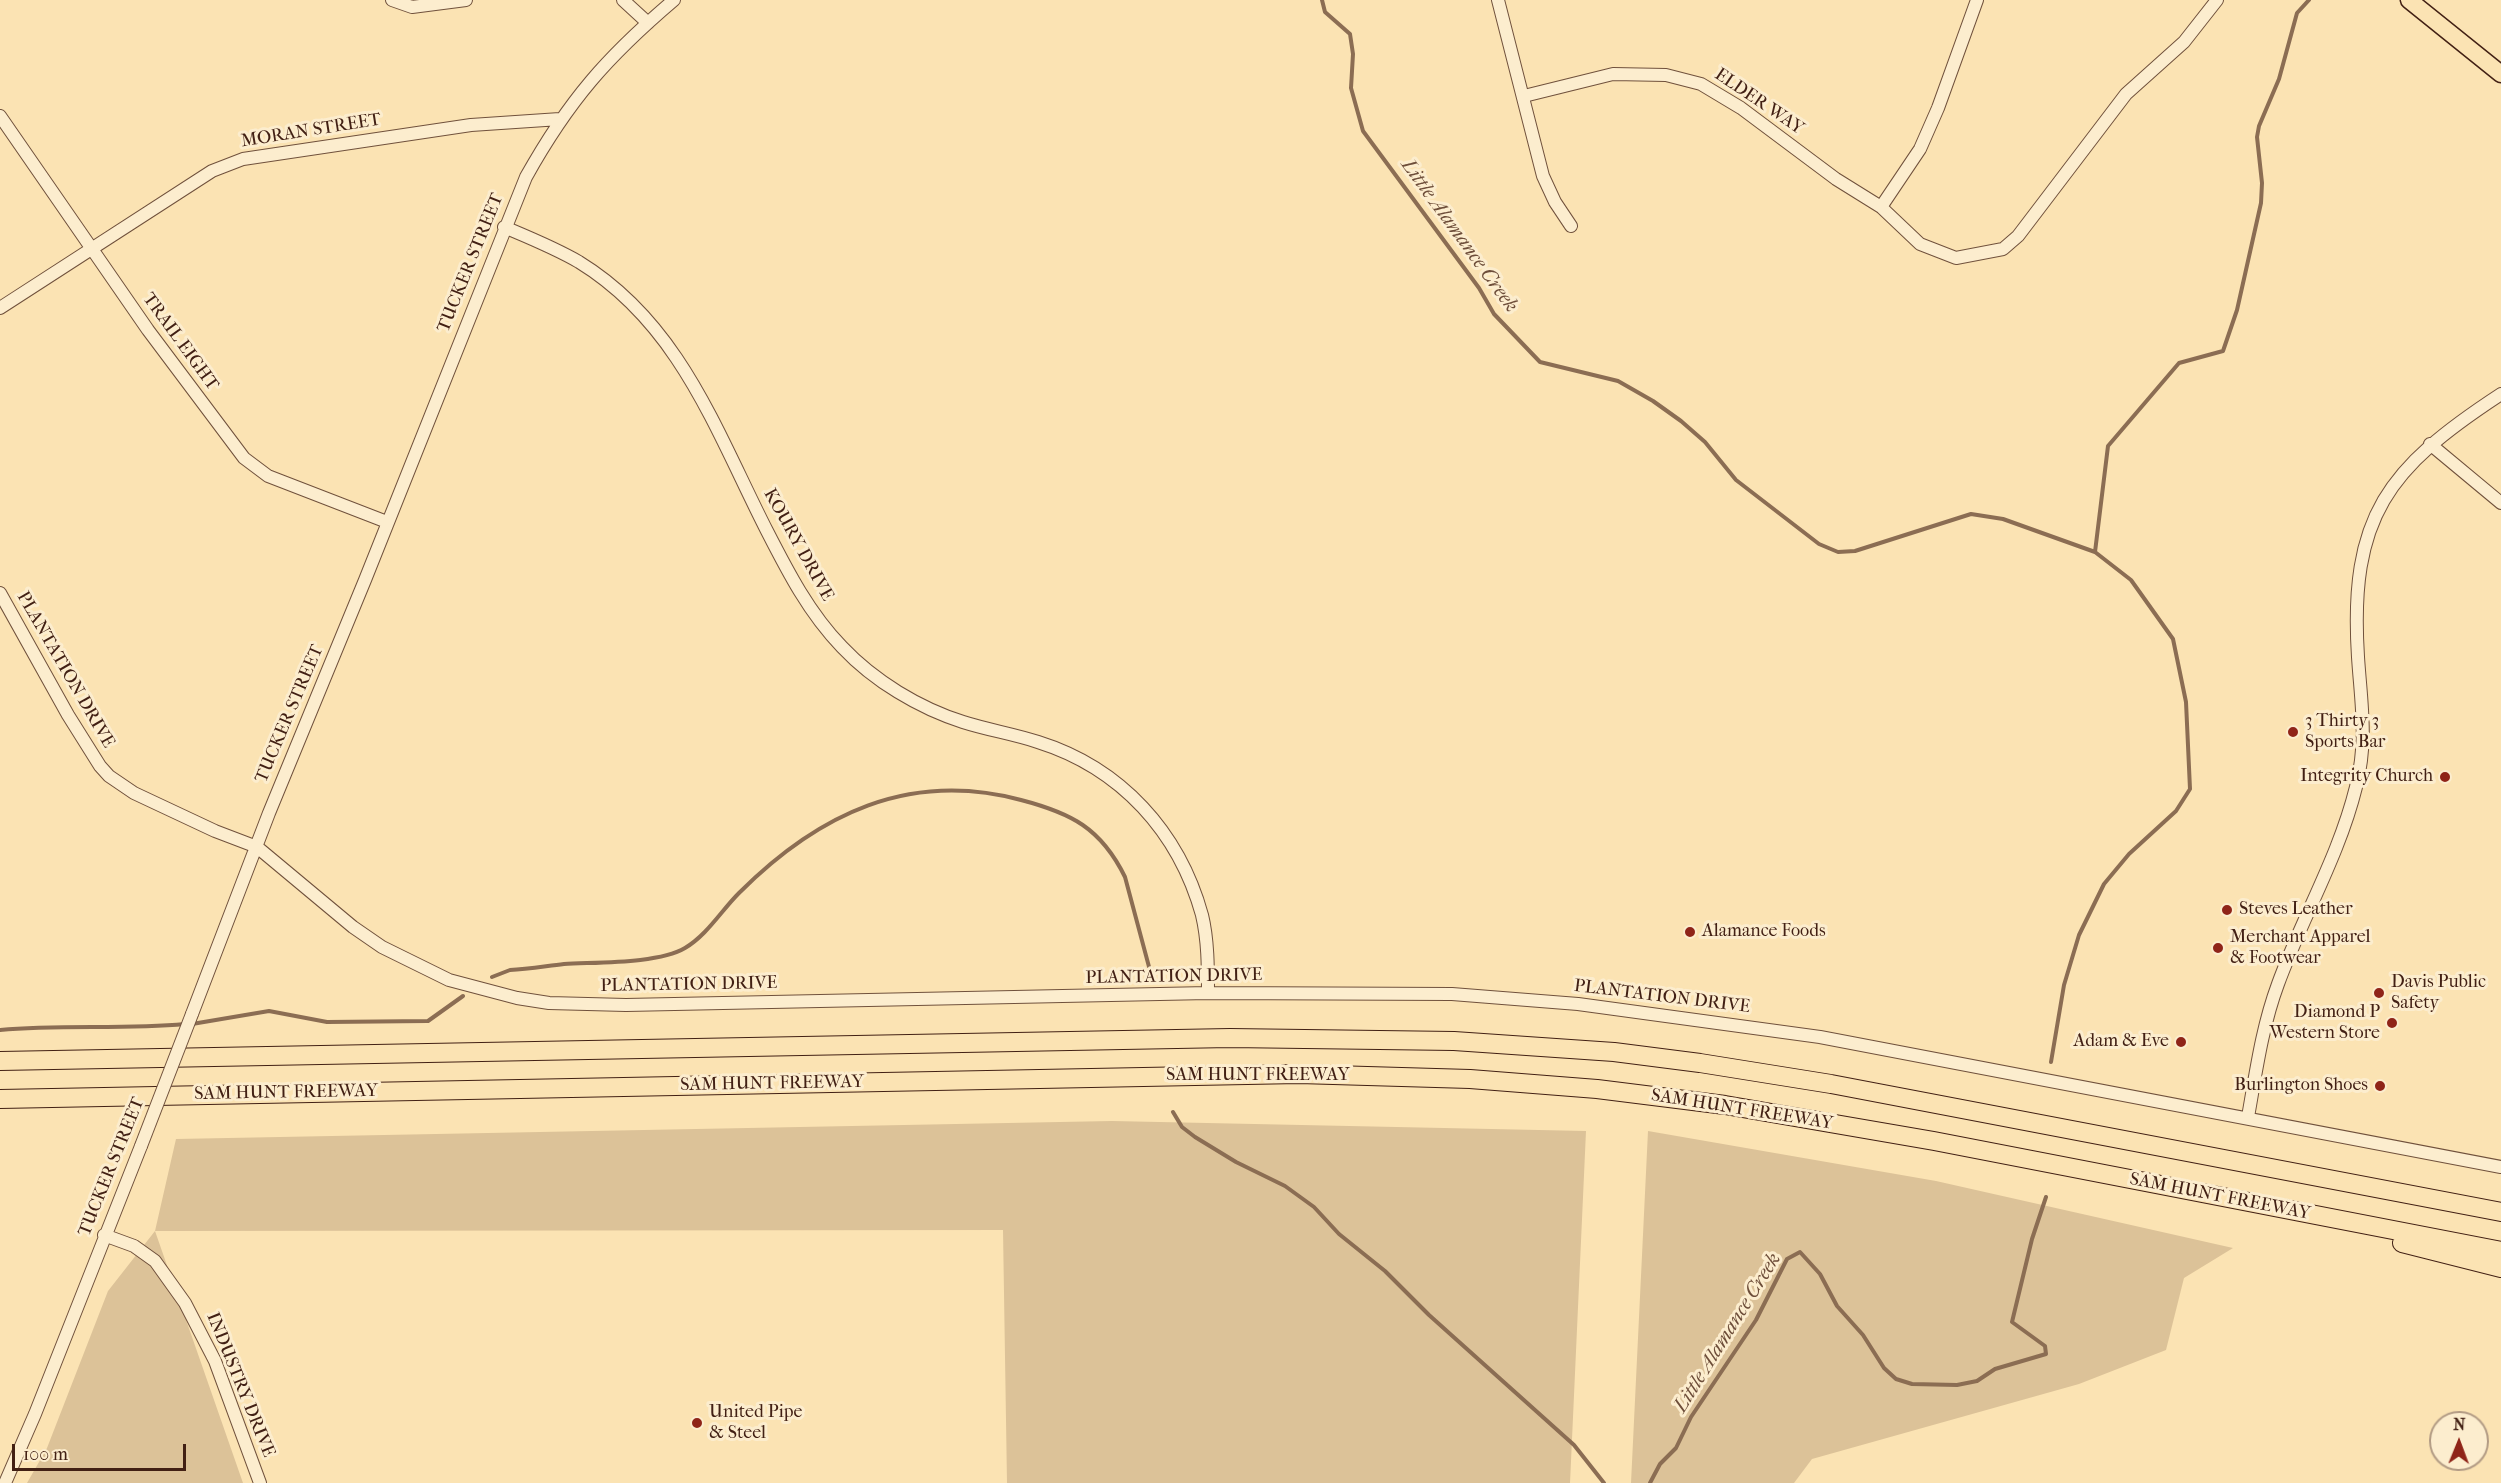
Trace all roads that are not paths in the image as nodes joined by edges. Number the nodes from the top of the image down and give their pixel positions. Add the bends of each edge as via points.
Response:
1 (392, 0) edge
2 (466, 0) edge
3 (623, 0) edge
4 (674, 0) edge
5 (1498, 0) edge
6 (1977, 0) edge
7 (2217, 0) edge
8 (2409, 0) edge
9 (648, 23) junction
10 (2501, 74) edge
11 (1524, 96) junction
12 (0, 116) edge
13 (560, 120) junction
14 (1881, 207) junction
15 (1571, 226) dead end
16 (504, 227) junction
17 (91, 249) junction
18 (0, 308) edge
19 (2501, 394) edge
20 (2430, 444) junction
21 (2501, 503) edge
22 (387, 522) junction
23 (0, 593) edge
24 (256, 847) junction
25 (1209, 993) junction
26 (0, 1061) edge
27 (0, 1099) edge
28 (2248, 1117) junction
29 (2141, 1143) junction
30 (2501, 1167) edge
31 (2229, 1199) junction
32 (2501, 1201) edge
33 (2501, 1212) edge
34 (104, 1235) junction
35 (2501, 1251) edge
36 (2501, 1268) edge
37 (5, 1483) edge
38 (260, 1483) edge

1 - 2 street via 412,7
3 - 9 street
4 - 9 street, TUCKER STREET
5 - 11 street
6 - 14 street via 1920,149
7 - 14 street, ELDER WAY via 2184,42 2126,94 2018,236 2003,249 1956,258 1920,244
8 - 10 main road
9 - 13 street, TUCKER STREET via 601,67
11 - 14 street, ELDER WAY via 1613,74 1666,75 1701,84
11 - 15 street via 1543,176
12 - 17 street, TRAIL EIGHT
13 - 16 street, TUCKER STREET via 526,177
13 - 17 street, MORAN STREET via 460,127 243,159 212,171
16 - 22 street, TUCKER STREET
16 - 25 street, KOURY DRIVE via 581,263 612,286 660,333 694,382 796,587 841,646 876,677 934,712 1037,741 1096,767 1130,793 1156,820 1185,870 1202,917
17 - 18 street, MORAN STREET
17 - 22 street, TRAIL EIGHT via 244,458 268,476
19 - 20 street
20 - 21 street
20 - 28 street via 2394,482 2364,551 2356,628 2364,733 2356,786 2330,862 2274,994
22 - 24 street, TUCKER STREET
23 - 24 street, PLANTATION DRIVE via 68,715 109,776 156,806
24 - 25 street, PLANTATION DRIVE via 382,947 449,980 517,999 626,1005
24 - 34 street, TUCKER STREET, bridge
25 - 28 street, PLANTATION DRIVE via 1452,994 1587,1005 1820,1037
26 - 29 highway, SAM HUNT FREEWAY via 1230,1038 1454,1041 1614,1052 1776,1074
27 - 31 highway, SAM HUNT FREEWAY via 1183,1076 1470,1079 1725,1105
28 - 30 street, PLANTATION DRIVE
29 - 32 highway
29 - 33 highway, SAM HUNT FREEWAY
31 - 35 highway, SAM HUNT FREEWAY
31 - 36 highway
34 - 37 street, TUCKER STREET
34 - 38 street, INDUSTRY DRIVE via 134,1246 155,1261 185,1303 215,1361

